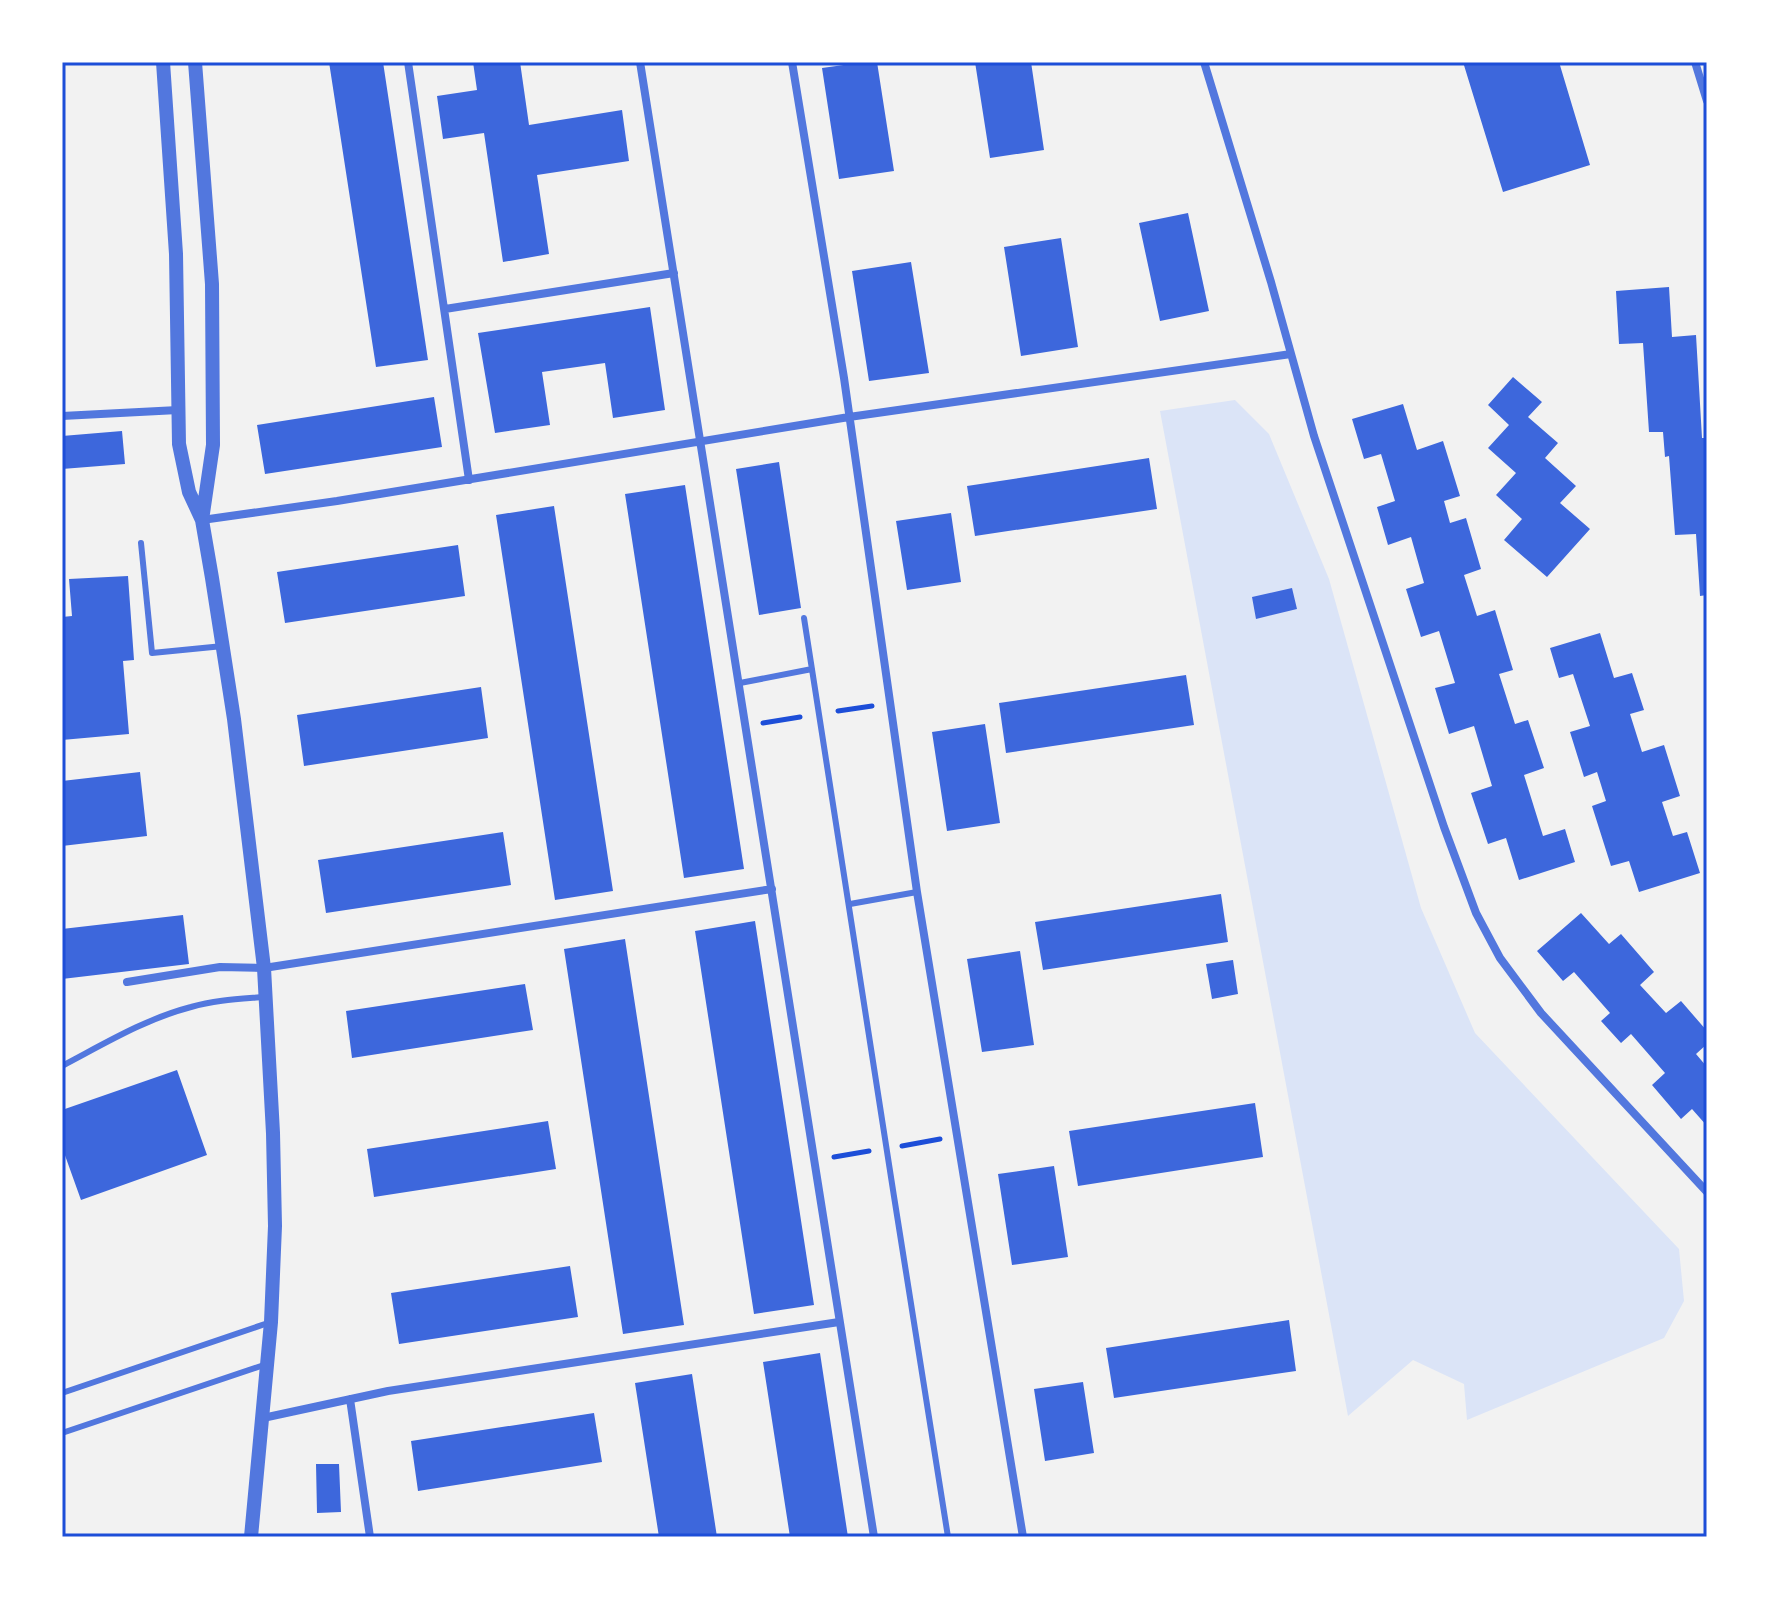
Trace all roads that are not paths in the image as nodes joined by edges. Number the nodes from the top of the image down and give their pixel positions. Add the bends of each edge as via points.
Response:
1 (163, 62) edge
2 (195, 62) edge
3 (408, 62) edge
4 (640, 62) edge
5 (792, 62) edge
6 (1204, 62) edge
7 (1695, 62) edge
8 (1707, 98) edge
9 (674, 273) junction
10 (445, 309) junction
11 (1291, 354) junction
12 (178, 410) junction
13 (62, 416) edge
14 (849, 417) junction
15 (699, 441) junction
16 (469, 480) junction
17 (202, 520) junction
18 (141, 543) dead end
19 (804, 618) dead end
20 (223, 646) junction
21 (812, 669) junction
22 (740, 683) junction
23 (772, 889) junction
24 (917, 892) junction
25 (850, 904) junction
26 (264, 968) junction
27 (127, 982) dead end
28 (265, 997) junction
29 (62, 1066) edge
30 (1707, 1192) edge
31 (271, 1322) junction
32 (839, 1322) junction
33 (268, 1364) junction
34 (62, 1393) edge
35 (350, 1399) junction
36 (263, 1418) junction
37 (62, 1433) edge
38 (251, 1537) edge
39 (370, 1537) edge
40 (874, 1537) edge
41 (948, 1537) edge
42 (1023, 1537) edge

1 - 12 street via 176,254
2 - 17 street via 212,284 213,445
3 - 10 street
4 - 9 street
5 - 14 street
6 - 11 street
7 - 8 street
9 - 10 street
9 - 15 street
10 - 16 street
11 - 14 street
11 - 30 street via 1444,827 1488,939 1541,1013
12 - 13 street
12 - 17 street via 183,473
14 - 15 street
14 - 24 street
15 - 16 street
15 - 22 street
16 - 17 street
17 - 20 street
18 - 20 lane via 152,653
19 - 21 lane
20 - 26 street
21 - 22 lane
21 - 25 lane
22 - 23 street
23 - 26 street
23 - 32 street
24 - 25 lane
24 - 42 street
25 - 41 lane
26 - 27 street via 220,967
26 - 28 street
28 - 29 lane via 191,1006
28 - 31 street via 275,1178
31 - 33 street
31 - 34 lane
32 - 35 street
32 - 40 street
33 - 36 street
33 - 37 lane
35 - 36 street
35 - 39 street
36 - 38 street

